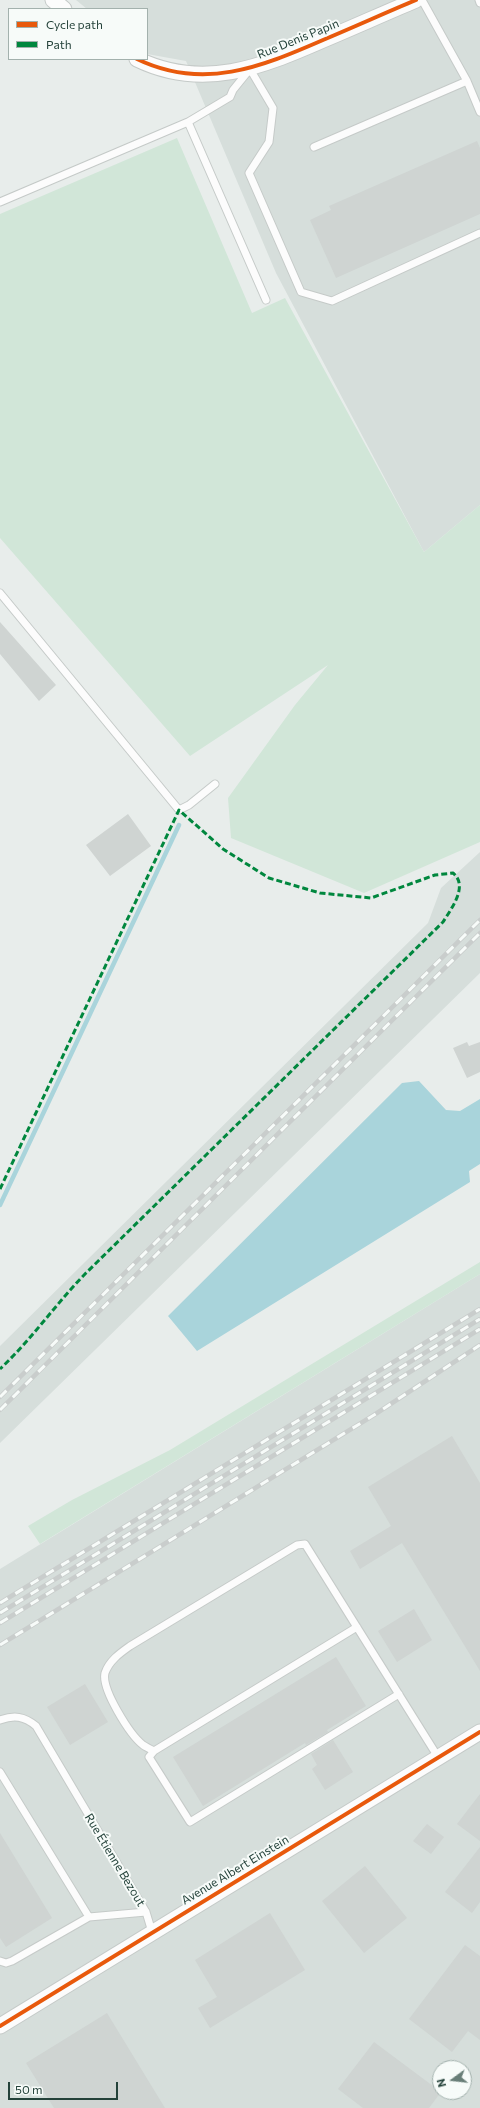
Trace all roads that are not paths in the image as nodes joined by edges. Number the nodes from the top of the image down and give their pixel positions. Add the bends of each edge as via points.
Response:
1 (52, 0) edge
2 (416, 0) edge
3 (422, 0) edge
4 (479, 0) edge
5 (480, 3) edge
6 (63, 8) edge
7 (140, 60) edge
8 (250, 69) junction
9 (467, 82) junction
10 (480, 112) edge
11 (188, 122) junction
12 (314, 147) dead end
13 (0, 202) edge
14 (480, 233) edge
15 (266, 300) dead end
16 (0, 593) edge
17 (215, 784) dead end
18 (357, 1627) junction
19 (399, 1694) junction
20 (0, 1720) edge
21 (480, 1732) edge
22 (154, 1751) junction
23 (438, 1757) junction
24 (0, 1772) edge
25 (146, 1912) junction
26 (89, 1917) junction
27 (152, 1932) junction
28 (0, 1961) edge
29 (0, 2026) edge

1 - 6 street
2 - 8 street, Rue Denis Papin
3 - 9 lane
4 - 5 lane
7 - 8 street, Rue Denis Papin via 160,68 188,73 226,74
8 - 11 lane via 230,97
8 - 14 lane via 274,108 269,142 249,173 301,292 332,300
9 - 10 lane
9 - 12 lane
11 - 13 lane
11 - 15 lane
16 - 17 lane via 179,810 190,805
18 - 19 lane
18 - 22 lane
18 - 22 lane via 305,1544 297,1545 130,1646 115,1658 105,1673 106,1688 129,1730 142,1745
19 - 22 lane via 190,1822 149,1757
19 - 23 lane
20 - 25 lane, Rue Étienne Bezout via 18,1716 36,1726
21 - 23 street, Avenue Albert Einstein
23 - 27 street, Avenue Albert Einstein
24 - 26 lane
25 - 26 lane, Rue Étienne Bezout
25 - 27 lane
26 - 28 lane, Rue Étienne Bezout via 12,1961
27 - 29 street, Avenue Albert Einstein

